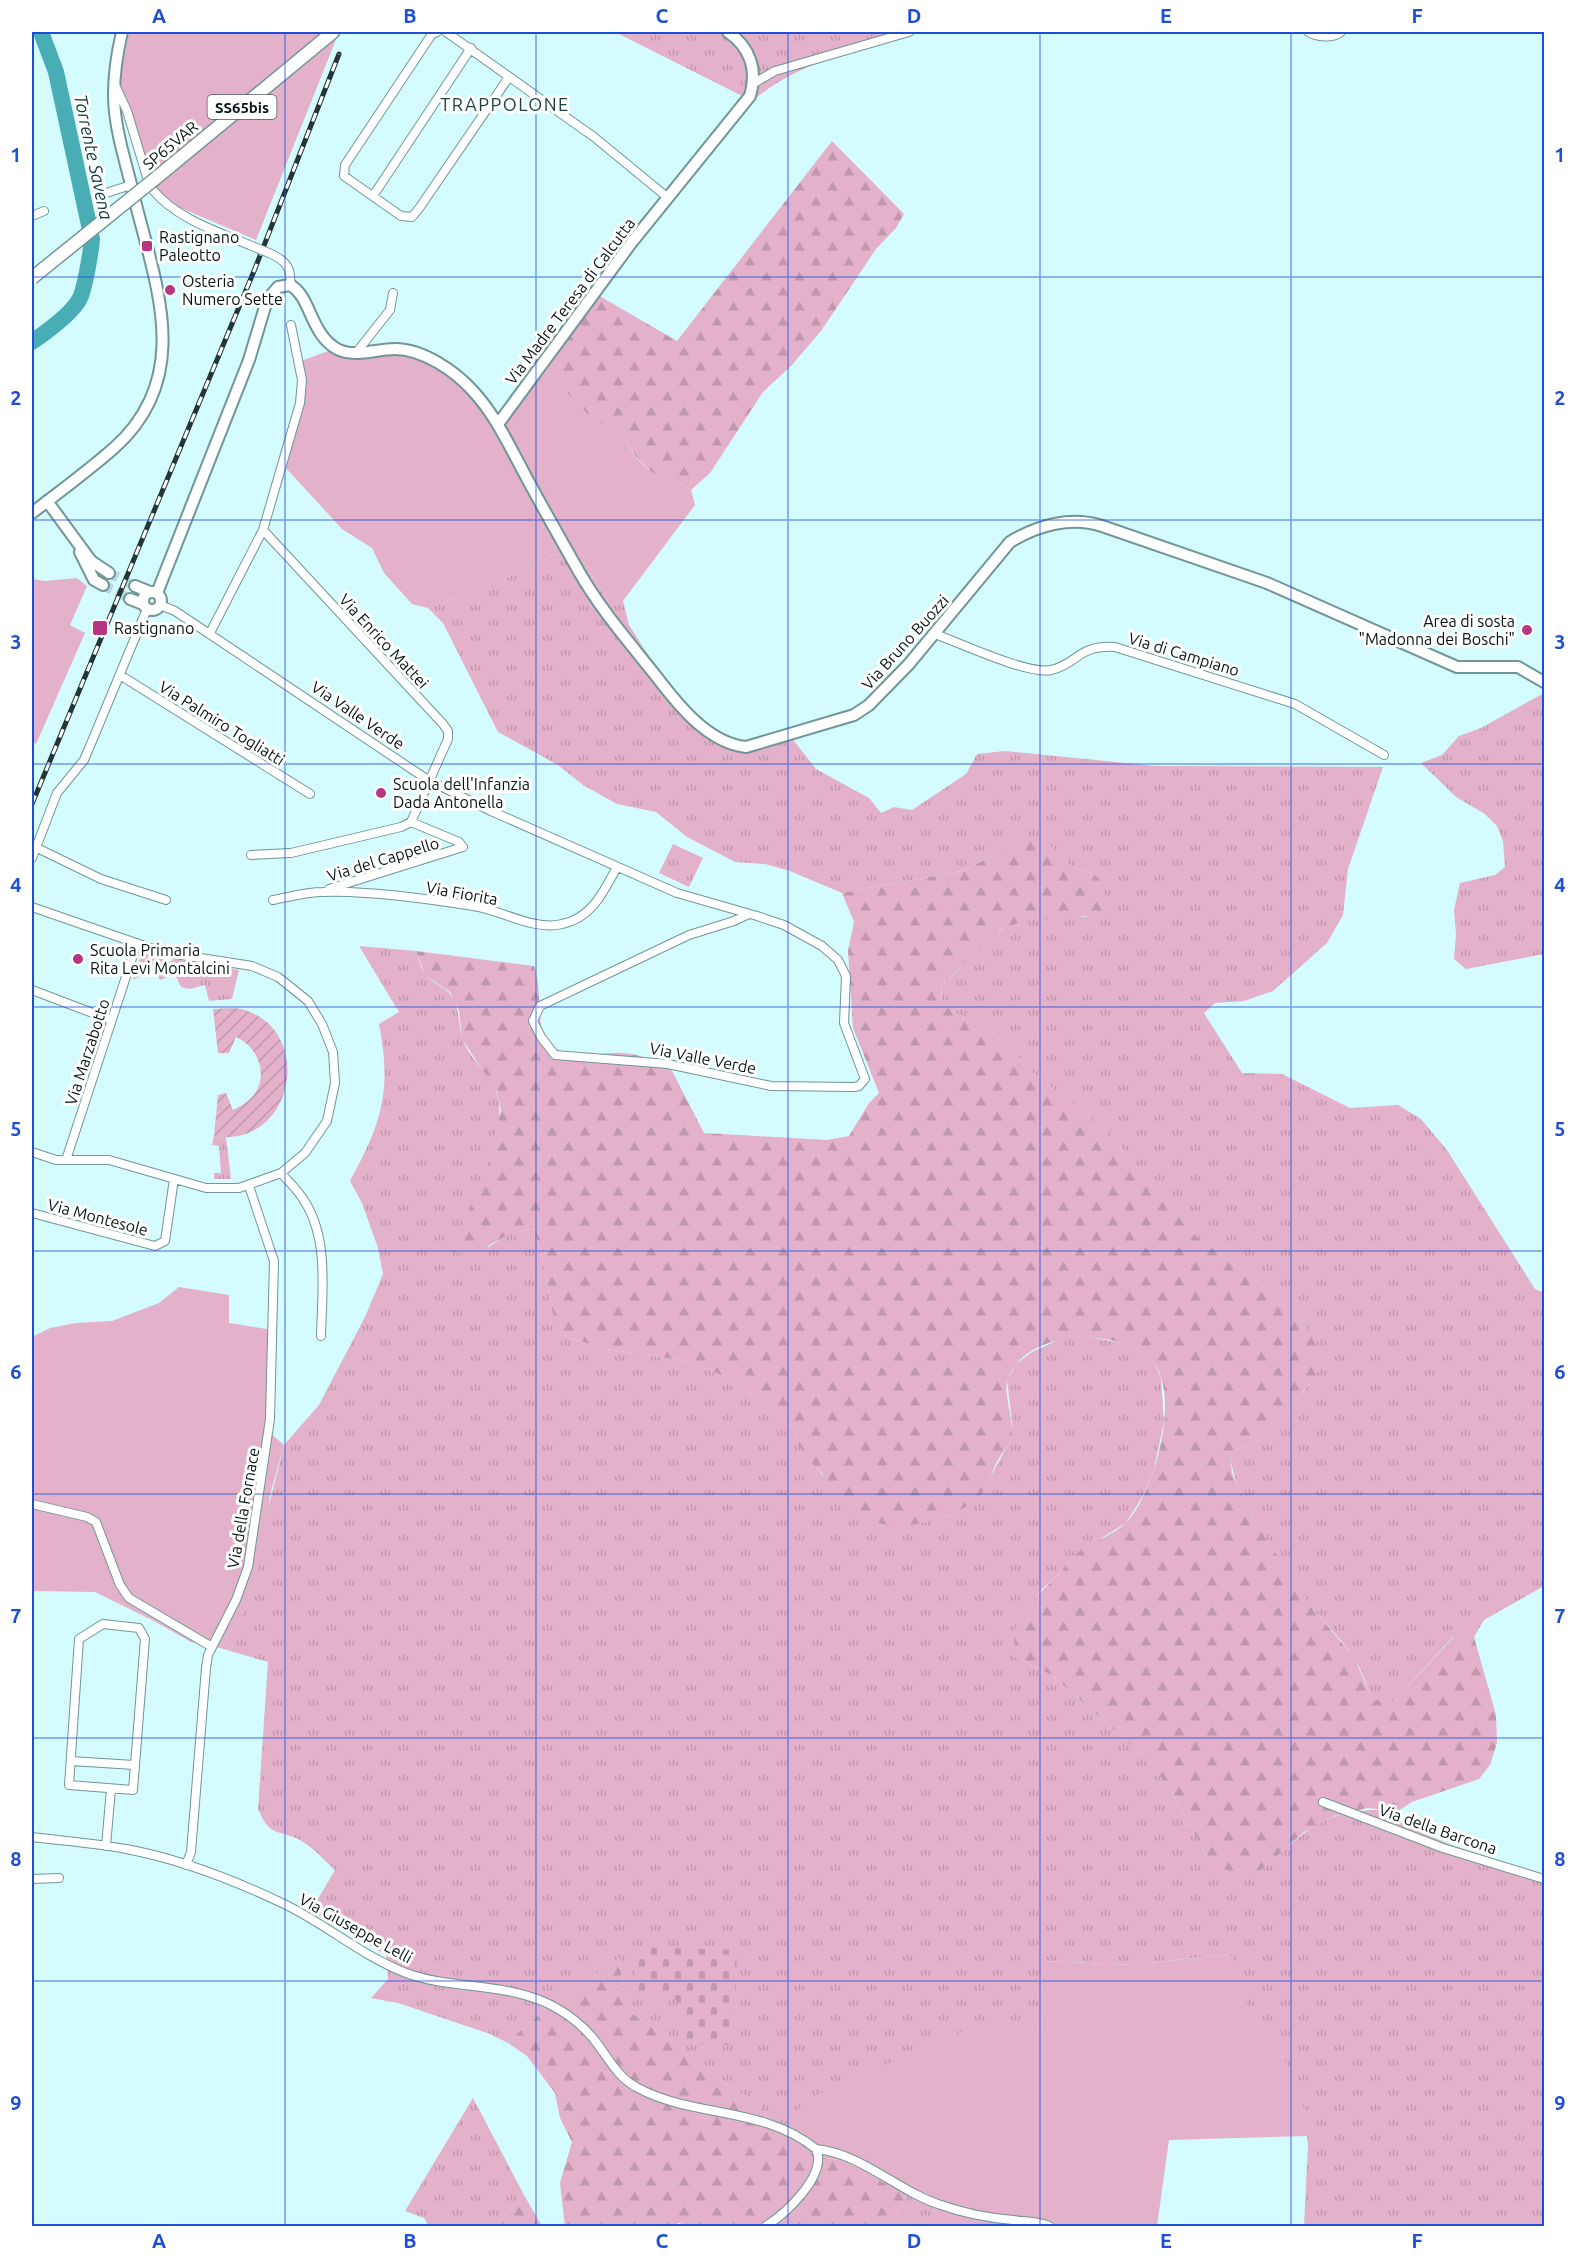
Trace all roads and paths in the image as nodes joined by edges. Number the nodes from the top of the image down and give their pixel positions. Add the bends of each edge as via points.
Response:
1 (122, 32) edge
2 (437, 32) edge
3 (446, 32) edge
4 (728, 32) edge
5 (909, 32) edge
6 (1308, 32) edge
7 (1341, 32) edge
8 (330, 34) edge
9 (471, 48) junction
10 (509, 77) junction
11 (113, 80) junction
12 (754, 83) junction
13 (152, 181) junction
14 (133, 192) junction
15 (106, 193) dead end
16 (373, 196) junction
17 (667, 197) junction
18 (44, 211) dead end
19 (32, 216) edge
20 (32, 278) edge
21 (290, 285) junction
22 (393, 292) dead end
23 (291, 325) dead end
24 (356, 353) junction
25 (498, 424) junction
26 (47, 501) junction
27 (32, 513) edge
28 (263, 530) junction
29 (76, 543) junction
30 (109, 573) tunnel mouth
31 (103, 585) tunnel mouth
32 (135, 586) tunnel mouth
33 (153, 592) junction
34 (129, 599) tunnel mouth
35 (160, 605) junction
36 (145, 606) junction
37 (210, 633) junction
38 (935, 634) junction
39 (120, 675) junction
40 (1545, 682) edge
41 (1384, 755) dead end
42 (428, 780) junction
43 (310, 794) dead end
44 (411, 822) junction
45 (35, 847) junction
46 (250, 855) dead end
47 (32, 858) edge
48 (617, 867) junction
49 (322, 892) junction
50 (166, 900) dead end
51 (273, 900) dead end
52 (32, 907) edge
53 (749, 914) junction
54 (137, 943) junction
55 (32, 990) edge
56 (111, 1020) junction
57 (32, 1152) edge
58 (66, 1160) junction
59 (281, 1173) junction
60 (174, 1179) junction
61 (249, 1186) junction
62 (32, 1213) edge
63 (321, 1336) dead end
64 (32, 1504) edge
65 (213, 1647) junction
66 (71, 1761) junction
67 (134, 1765) junction
68 (111, 1789) junction
69 (1323, 1802) dead end
70 (32, 1837) edge
71 (106, 1846) junction
72 (186, 1865) junction
73 (59, 1878) dead end
74 (1545, 1879) edge
75 (32, 1880) edge
76 (816, 2149) junction
77 (766, 2226) edge
78 (1049, 2226) edge

1 - 11 street
2 - 16 street via 345,165 344,176
3 - 9 street
4 - 12 street via 746,50
5 - 12 street via 774,71
6 - 7 street via 1316,36 1336,36
8 - 13 main road, SP65VAR / SS65bis
9 - 10 street
9 - 16 street
10 - 16 street via 412,217 400,216
10 - 17 street via 594,137
11 - 13 street
11 - 14 street via 114,116
12 - 17 street, Via Madre Teresa di Calcutta via 738,113
13 - 20 main road, SP65VAR / SS65bis, bridge
13 - 21 street, Via Bruno Buozzi, bridge via 166,204 183,215 283,260 288,266
14 - 15 street
14 - 26 street via 160,313 163,353 159,382 148,407 128,434
17 - 25 street, Via Madre Teresa di Calcutta
18 - 19 street
21 - 24 street, Via Bruno Buozzi via 300,294 323,338 342,351
21 - 33 street via 278,287 267,300 249,360
22 - 24 street via 390,310
23 - 28 street via 302,393
24 - 25 street, Via Bruno Buozzi via 395,349 434,361 472,389
25 - 38 street, Via Bruno Buozzi via 574,564 606,613 669,693 722,740 746,747 854,715 884,692
26 - 27 street
26 - 29 street
28 - 37 street
28 - 42 street, Via Enrico Mattei via 448,731 448,739
29 - 30 street via 91,561
29 - 31 street via 87,570
32 - 33 street
33 - 35 street via 161,600
33 - 36 street via 143,597
34 - 36 street
35 - 36 street via 153,610
35 - 37 street, Via Valle Verde
36 - 39 street
37 - 42 street, Via Valle Verde
38 - 40 street, Via Bruno Buozzi via 1010,542 1034,530 1079,521 1102,525 1267,584 1457,667 1518,667
38 - 41 street, Via di Campiano via 1045,671 1093,647 1115,647 1280,698 1310,711
39 - 43 street, Via Palmiro Togliatti
39 - 45 street via 84,760 57,793
42 - 44 street, Via del Cappello
42 - 48 street, Via Valle Verde
44 - 46 street, Via del Cappello via 291,853
44 - 49 street, Via del Cappello via 463,847
45 - 47 street
45 - 50 street via 101,879
48 - 49 street, Via Fiorita via 593,906 571,921 551,926 475,906
48 - 53 street, Via Valle Verde via 677,893
49 - 51 street, Via Fiorita
52 - 54 street
53 - 53 street, Via Valle Verde via 813,940 843,968 848,985 844,1023 864,1074 859,1086 771,1086 668,1064 555,1055 541,1037 533,1021 540,1006 670,943
54 - 56 street, Via Marzabotto
54 - 59 street via 180,956 262,969 298,991 315,1011 333,1052 333,1100 327,1121 312,1144
55 - 56 street
56 - 58 street, Via Marzabotto
57 - 58 street
58 - 60 street via 109,1160
59 - 61 street
59 - 63 street via 304,1200 317,1228 322,1266
60 - 61 street via 212,1189
60 - 62 street, Via Montesole via 168,1232 165,1240 155,1246
61 - 65 street, Via della Fornace via 274,1262 270,1419 248,1568
64 - 65 street via 96,1522 120,1585 129,1598
65 - 72 street, Via della Fornace via 206,1668
66 - 67 street
66 - 67 street via 79,1639 103,1624 129,1625 140,1628 146,1639
66 - 68 street via 69,1785
67 - 68 street via 133,1790
68 - 71 street
69 - 74 street, Via della Barcona via 1443,1848
70 - 71 street, Via Giuseppe Lelli
71 - 72 street, Via Giuseppe Lelli
72 - 76 street, Via Giuseppe Lelli via 284,1904 407,1973 434,1981 521,1993 539,2000 581,2025 625,2081 638,2089 770,2124 799,2136
73 - 75 street
76 - 77 street via 818,2163 806,2188
76 - 78 street, Via Giuseppe Lelli via 832,2151 866,2166 939,2205

